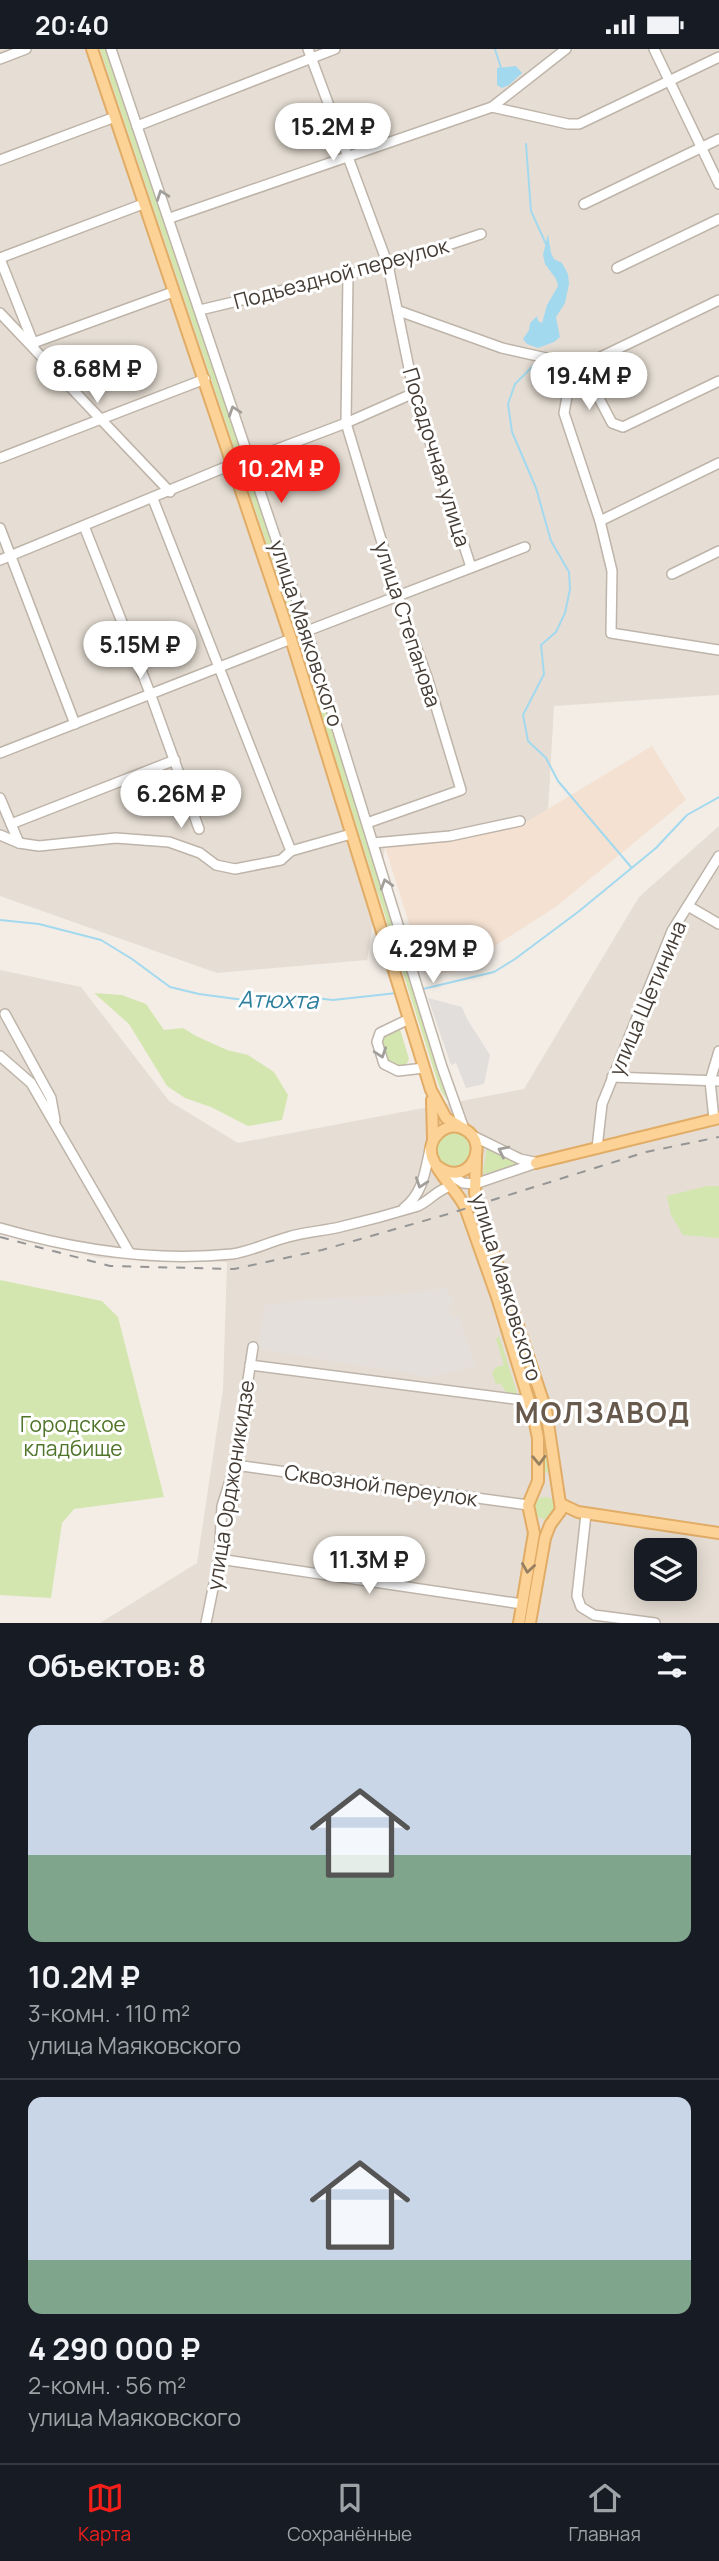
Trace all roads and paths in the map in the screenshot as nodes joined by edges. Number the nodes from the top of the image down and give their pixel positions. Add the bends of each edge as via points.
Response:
1 (26, 49) edge
2 (92, 49) edge
3 (111, 49) edge
4 (335, 49) edge
5 (566, 49) edge
6 (654, 49) edge
7 (309, 54) edge
8 (719, 57) edge
9 (0, 59) edge
10 (669, 81) junction
11 (492, 107) junction
12 (115, 117) junction
13 (137, 126) junction
14 (719, 139) edge
15 (701, 147) junction
16 (347, 157) junction
17 (0, 160) edge
18 (719, 184) edge
19 (143, 204) junction
20 (584, 204) dead end
21 (170, 218) junction
22 (719, 219) edge
23 (481, 234) dead end
24 (0, 258) edge
25 (388, 265) junction
26 (617, 268) dead end
27 (348, 275) junction
28 (173, 292) junction
29 (719, 300) edge
30 (200, 310) junction
31 (399, 311) junction
32 (0, 313) edge
33 (34, 348) junction
34 (577, 365) junction
35 (205, 379) junction
36 (719, 381) edge
37 (414, 393) junction
38 (100, 419) junction
39 (346, 423) junction
40 (0, 458) edge
41 (251, 459) junction
42 (719, 463) edge
43 (233, 464) junction
44 (170, 492) junction
45 (153, 499) junction
46 (600, 521) junction
47 (84, 526) junction
48 (0, 527) edge
49 (525, 547) dead end
50 (719, 551) edge
51 (11, 555) junction
52 (0, 560) edge
53 (471, 567) junction
54 (671, 574) dead end
55 (397, 596) junction
56 (307, 631) junction
57 (291, 639) junction
58 (719, 650) edge
59 (219, 666) junction
60 (150, 693) junction
61 (75, 724) junction
62 (0, 753) edge
63 (175, 760) junction
64 (0, 798) edge
65 (520, 821) dead end
66 (367, 823) junction
67 (10, 824) junction
68 (199, 829) dead end
69 (351, 834) junction
70 (0, 835) edge
71 (19, 843) junction
72 (373, 843) junction
73 (291, 851) junction
74 (719, 856) edge
75 (688, 906) junction
76 (719, 924) edge
77 (5, 1014) dead end
78 (408, 1016) junction
79 (719, 1051) edge
80 (0, 1056) edge
81 (424, 1067) junction
82 (612, 1077) junction
83 (714, 1081) edge
84 (431, 1090) junction
85 (717, 1119) edge
86 (57, 1129) junction
87 (468, 1132) junction
88 (432, 1143) junction
89 (597, 1148) junction
90 (477, 1152) junction
91 (536, 1163) junction
92 (440, 1168) junction
93 (475, 1184) junction
94 (452, 1186) junction
95 (400, 1211) junction
96 (0, 1228) edge
97 (130, 1252) junction
98 (253, 1347) dead end
99 (250, 1365) junction
100 (529, 1401) junction
101 (235, 1465) junction
102 (561, 1504) junction
103 (530, 1505) junction
104 (582, 1513) junction
105 (556, 1519) junction
106 (719, 1533) edge
107 (219, 1559) junction
108 (522, 1604) junction
109 (206, 1623) edge
110 (519, 1623) edge
111 (530, 1623) edge
112 (655, 1623) edge

1 - 9 street
2 - 12 main road, улица Маяковского
3 - 13 street, улица Маяковского
4 - 7 street
5 - 11 street
6 - 10 street
7 - 13 street
7 - 16 street
8 - 10 street
10 - 11 street via 579,124
10 - 15 street
11 - 16 street
12 - 17 street
12 - 19 main road, улица Маяковского
21 -> 13 street, улица Маяковского
14 - 15 street
15 - 18 street
15 - 20 street
16 - 21 street
16 - 25 street
19 - 24 street
19 - 28 main road, улица Маяковского
21 - 30 street, улица Маяковского
22 - 26 street
23 - 25 street, Подъездной переулок
24 - 33 street
25 - 27 street, Подъездной переулок
25 - 31 street, Посадочная улица
27 - 30 street, Подъездной переулок
27 - 39 street, улица Степанова
28 - 33 street
28 - 35 main road, улица Маяковского
29 - 34 street
41 -> 30 street, улица Маяковского
31 - 34 street via 502,348
31 - 37 street, Посадочная улица
32 - 33 street
33 - 38 street
34 - 36 street via 612,423 624,427
34 - 46 street via 564,413
35 - 38 street
35 - 43 main road, улица Маяковского
37 - 39 street
37 - 53 street, Посадочная улица
38 - 40 street
38 - 44 street
39 - 41 street
39 - 55 street, улица Степанова
41 - 56 street, улица Маяковского
42 - 46 street
43 - 44 street
43 - 57 main road, улица Маяковского
44 - 45 street
45 - 47 street
45 - 59 street
46 - 58 street via 612,571 611,633
47 - 51 street
47 - 60 street
48 - 51 street
49 - 53 street
50 - 54 street
51 - 52 street
51 - 61 street
53 - 55 street
55 - 56 street
55 - 66 street, улица Степанова via 461,790
56 - 66 street, улица Маяковского
57 - 59 street
57 - 69 main road, улица Маяковского
59 - 60 street
59 - 73 street
60 - 61 street
60 - 63 street
61 - 62 street
63 - 67 street
63 - 68 street
64 - 67 street
65 - 72 street via 450,836
66 - 72 street, улица Маяковского
67 - 71 street
69 - 73 street
69 - 78 main road, улица Маяковского
70 - 71 street
71 - 73 street via 39,846 116,838 169,842 235,869 281,860
87 -> 72 street, улица Маяковского
74 - 75 street, улица Щетинина
75 - 76 street
75 - 82 street, улица Щетинина via 672,931
77 - 86 street via 51,1098
78 - 81 main road, улица Маяковского
78 -> 81 street via 380,1033 377,1042 384,1064 398,1071
79 - 83 street via 713,1063
80 - 86 street via 32,1083
81 - 84 main road, улица Маяковского
82 - 83 street
82 - 89 street, улица Щетинина via 602,1104
83 - 85 street
84 - 87 main road, улица Маяковского via 446,1118
84 - 88 main road, улица Маяковского
85 - 89 main road
86 - 97 street
87 - 88 main road via 447,1128
87 - 90 main road
91 -> 87 street
88 - 92 main road via 432,1157
88 -> 95 street via 422,1185
89 - 91 main road
90 - 92 main road via 461,1172
90 - 93 main road, улица Маяковского
91 - 93 street
92 - 93 street
92 - 94 main road, улица Маяковского
93 - 102 main road, улица Маяковского via 477,1203 546,1410
94 - 95 street
94 - 100 main road, улица Маяковского via 475,1234
95 - 97 street via 231,1254
96 - 97 street via 71,1245
98 - 99 street, улица Орджоникидзе
99 - 100 street
99 - 101 street, улица Орджоникидзе
100 -> 103 main road, улица Маяковского via 540,1471
101 - 103 street, Сквозной переулок
101 - 107 street, улица Орджоникидзе via 222,1506
102 - 103 main road via 551,1491 541,1490
102 - 104 main road
102 - 105 main road, улица Маяковского
103 - 105 main road via 536,1522
103 -> 108 main road, улица Маяковского via 534,1533
104 - 105 main road
104 - 106 main road
104 - 112 street via 577,1596 581,1607 594,1615
105 - 111 main road, улица Маяковского via 545,1538
107 - 108 street
107 - 109 street, улица Орджоникидзе
108 - 110 main road, улица Маяковского

